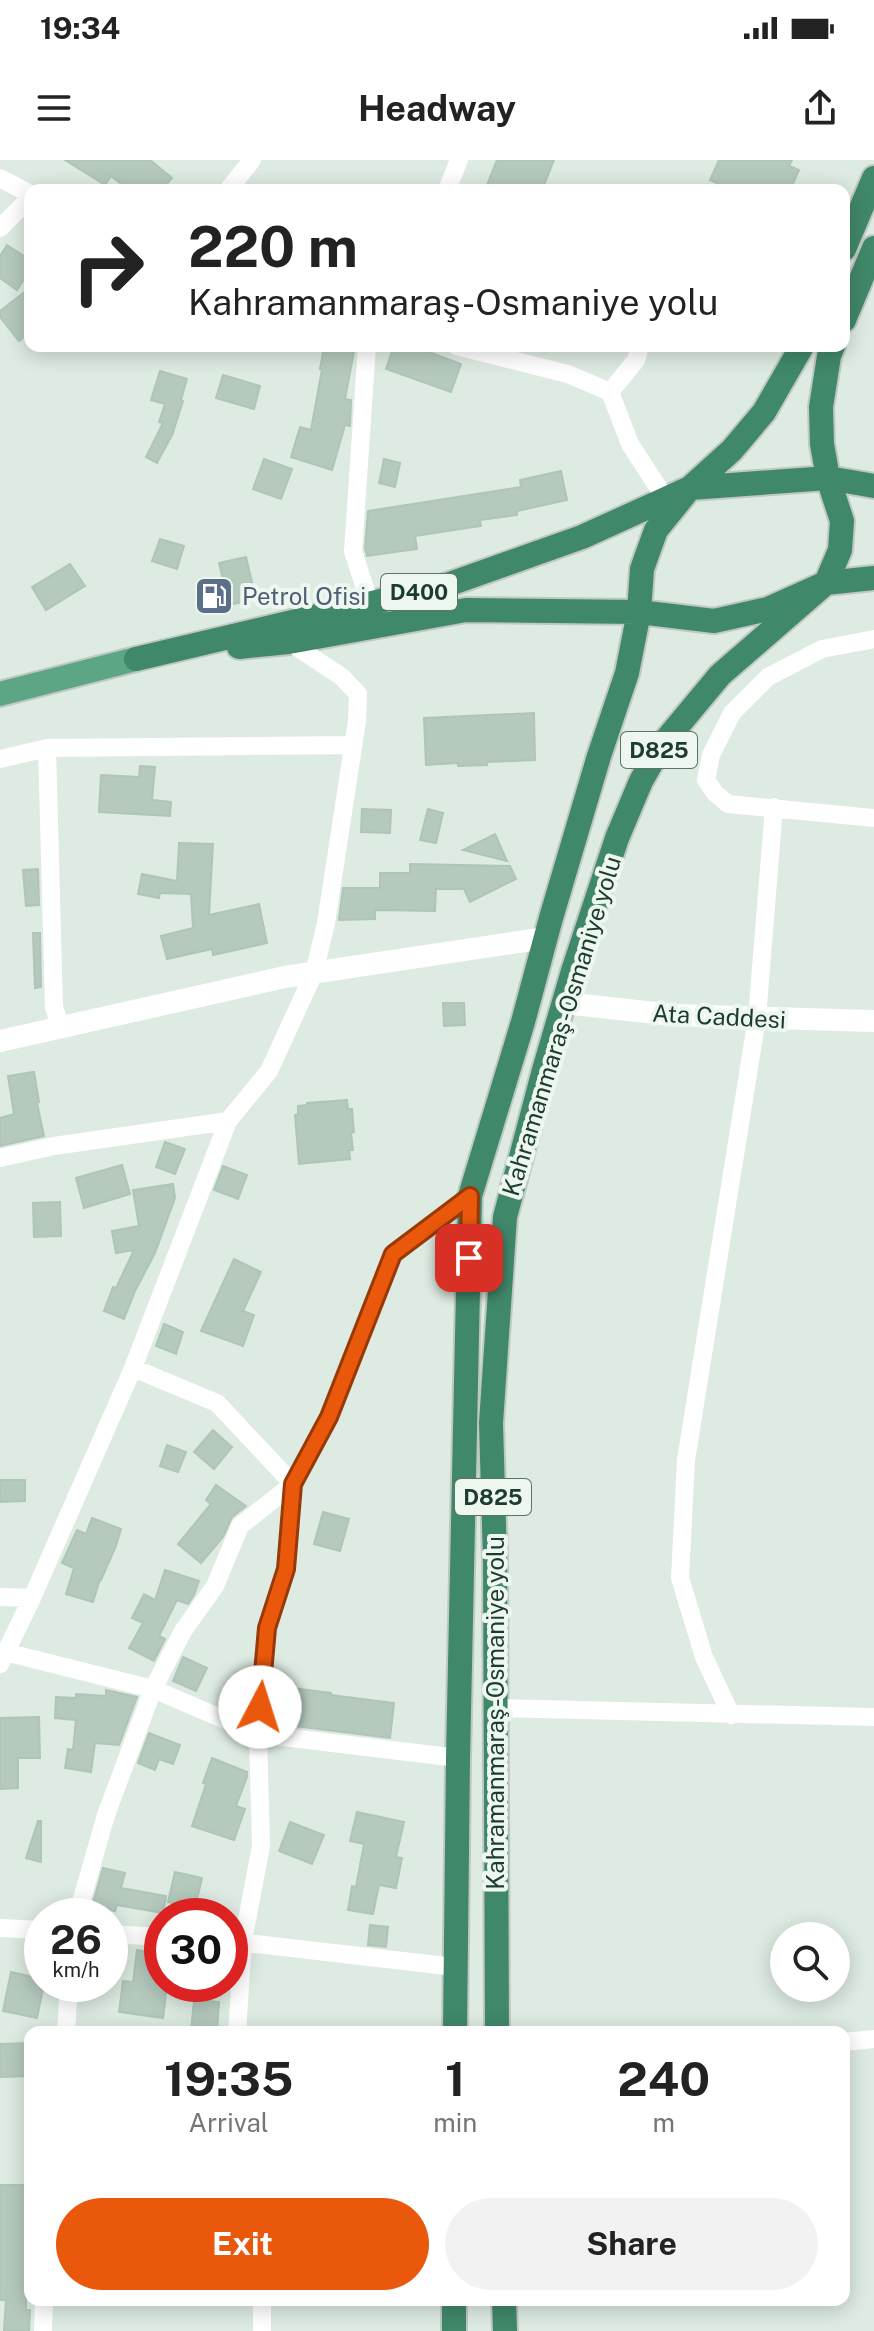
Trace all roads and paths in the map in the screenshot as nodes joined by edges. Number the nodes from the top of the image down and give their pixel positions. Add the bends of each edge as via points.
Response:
1 (252, 160) edge
2 (459, 160) edge
3 (0, 178) edge
4 (874, 178) edge
5 (233, 184) edge
6 (449, 184) edge
7 (24, 192) edge
8 (24, 202) edge
9 (0, 228) edge
10 (850, 235) edge
11 (874, 248) edge
12 (850, 306) edge
13 (367, 352) edge
14 (480, 352) edge
15 (638, 352) edge
16 (799, 352) edge
17 (831, 352) edge
18 (610, 392) junction
19 (828, 478) junction
20 (874, 486) edge
21 (690, 488) junction
22 (665, 498) junction
23 (874, 578) edge
24 (826, 583) junction
25 (370, 604) junction
26 (639, 612) junction
27 (874, 639) edge
28 (289, 642) junction
29 (136, 659) junction
30 (0, 694) edge
31 (352, 745) junction
32 (47, 748) junction
33 (0, 759) edge
34 (774, 807) junction
35 (874, 818) edge
36 (545, 938) junction
37 (314, 973) junction
38 (564, 1003) junction
39 (757, 1018) junction
40 (874, 1021) edge
41 (61, 1029) junction
42 (0, 1041) edge
43 (228, 1121) junction
44 (0, 1158) edge
45 (470, 1196) junction
46 (133, 1368) junction
47 (293, 1484) junction
48 (0, 1597) edge
49 (32, 1598) junction
50 (2, 1658) edge
51 (153, 1689) junction
52 (496, 1708) junction
53 (731, 1715) junction
54 (874, 1717) edge
55 (258, 1734) junction
56 (458, 1758) junction
57 (82, 1898) edge
58 (248, 1898) edge
59 (0, 1928) edge
60 (24, 1929) edge
61 (248, 1942) edge
62 (455, 1967) junction
63 (68, 2002) edge
64 (237, 2002) edge
65 (66, 2026) edge
66 (237, 2026) edge
67 (455, 2026) edge
68 (497, 2026) edge
69 (874, 2039) edge
70 (850, 2041) edge
71 (44, 2306) edge
72 (262, 2306) edge
73 (454, 2306) edge
74 (504, 2306) edge
75 (43, 2331) edge
76 (262, 2331) edge
77 (454, 2331) edge
78 (505, 2331) edge

1 - 5 street
2 - 6 street
3 - 7 street
4 - 10 highway
8 - 9 street
11 - 12 highway
13 - 25 street via 353,551
14 - 18 street via 568,374
15 - 18 street
16 - 21 highway, Kahramanmaraş-Osmaniye yolu / D825 via 764,412
17 - 19 highway, Kahramanmaraş-Osmaniye yolu / D825 via 821,407
18 - 22 street via 630,444
19 - 20 highway, D400
19 - 21 highway, D400
19 - 24 highway, Kahramanmaraş-Osmaniye yolu / D825 via 842,521 840,550
21 - 22 highway, D400
21 - 26 highway, Kahramanmaraş-Osmaniye yolu / D825 via 656,530 642,569
22 - 25 highway, D400 via 582,537 444,586
23 - 24 highway, D400
24 - 26 highway, D400 via 768,609 714,621
24 - 38 highway, Kahramanmaraş-Osmaniye yolu / D825 via 720,675 661,746 617,838
25 - 29 highway, D400
26 - 28 highway, D400 via 466,610
26 - 36 highway, Kahramanmaraş-Osmaniye yolu / D825 via 627,673
27 - 34 street via 822,649 768,677 732,713 711,755 706,780 728,804
28 - 29 highway, D400
28 - 31 street via 358,694
29 - 30 main road, D400
31 - 32 street
31 - 37 street
32 - 33 street
32 - 41 street via 54,1007
34 - 35 street
34 - 39 street
36 - 37 street
36 - 45 highway, Kahramanmaraş-Osmaniye yolu / D825
37 - 41 street
37 - 43 street via 269,1071
38 - 39 street, Ata Caddesi
38 - 52 highway, Kahramanmaraş-Osmaniye yolu / D825 via 505,1217 491,1423
39 - 40 street, Ata Caddesi
39 - 53 street via 686,1460 680,1578 704,1657
41 - 42 street
43 - 44 street
43 - 46 street
45 - 47 street via 393,1254 329,1417
45 - 56 highway, Kahramanmaraş-Osmaniye yolu / D825
46 - 47 street via 217,1403
46 - 49 street
47 - 51 street via 240,1526 215,1586 183,1631
47 - 55 street via 286,1569 267,1628
48 - 49 street
49 - 50 street
50 - 51 street
51 - 55 street
51 - 57 street via 106,1815
52 - 53 street
52 - 68 highway, Kahramanmaraş-Osmaniye yolu / D825
53 - 54 street
55 - 56 street
55 - 58 street via 261,1846
56 - 62 highway, Kahramanmaraş-Osmaniye yolu / D825
59 - 60 street
61 - 62 street
62 - 67 highway, Kahramanmaraş-Osmaniye yolu / D825
63 - 65 street
64 - 66 street
69 - 70 street
71 - 75 street
72 - 76 street
73 - 77 highway
74 - 78 highway

